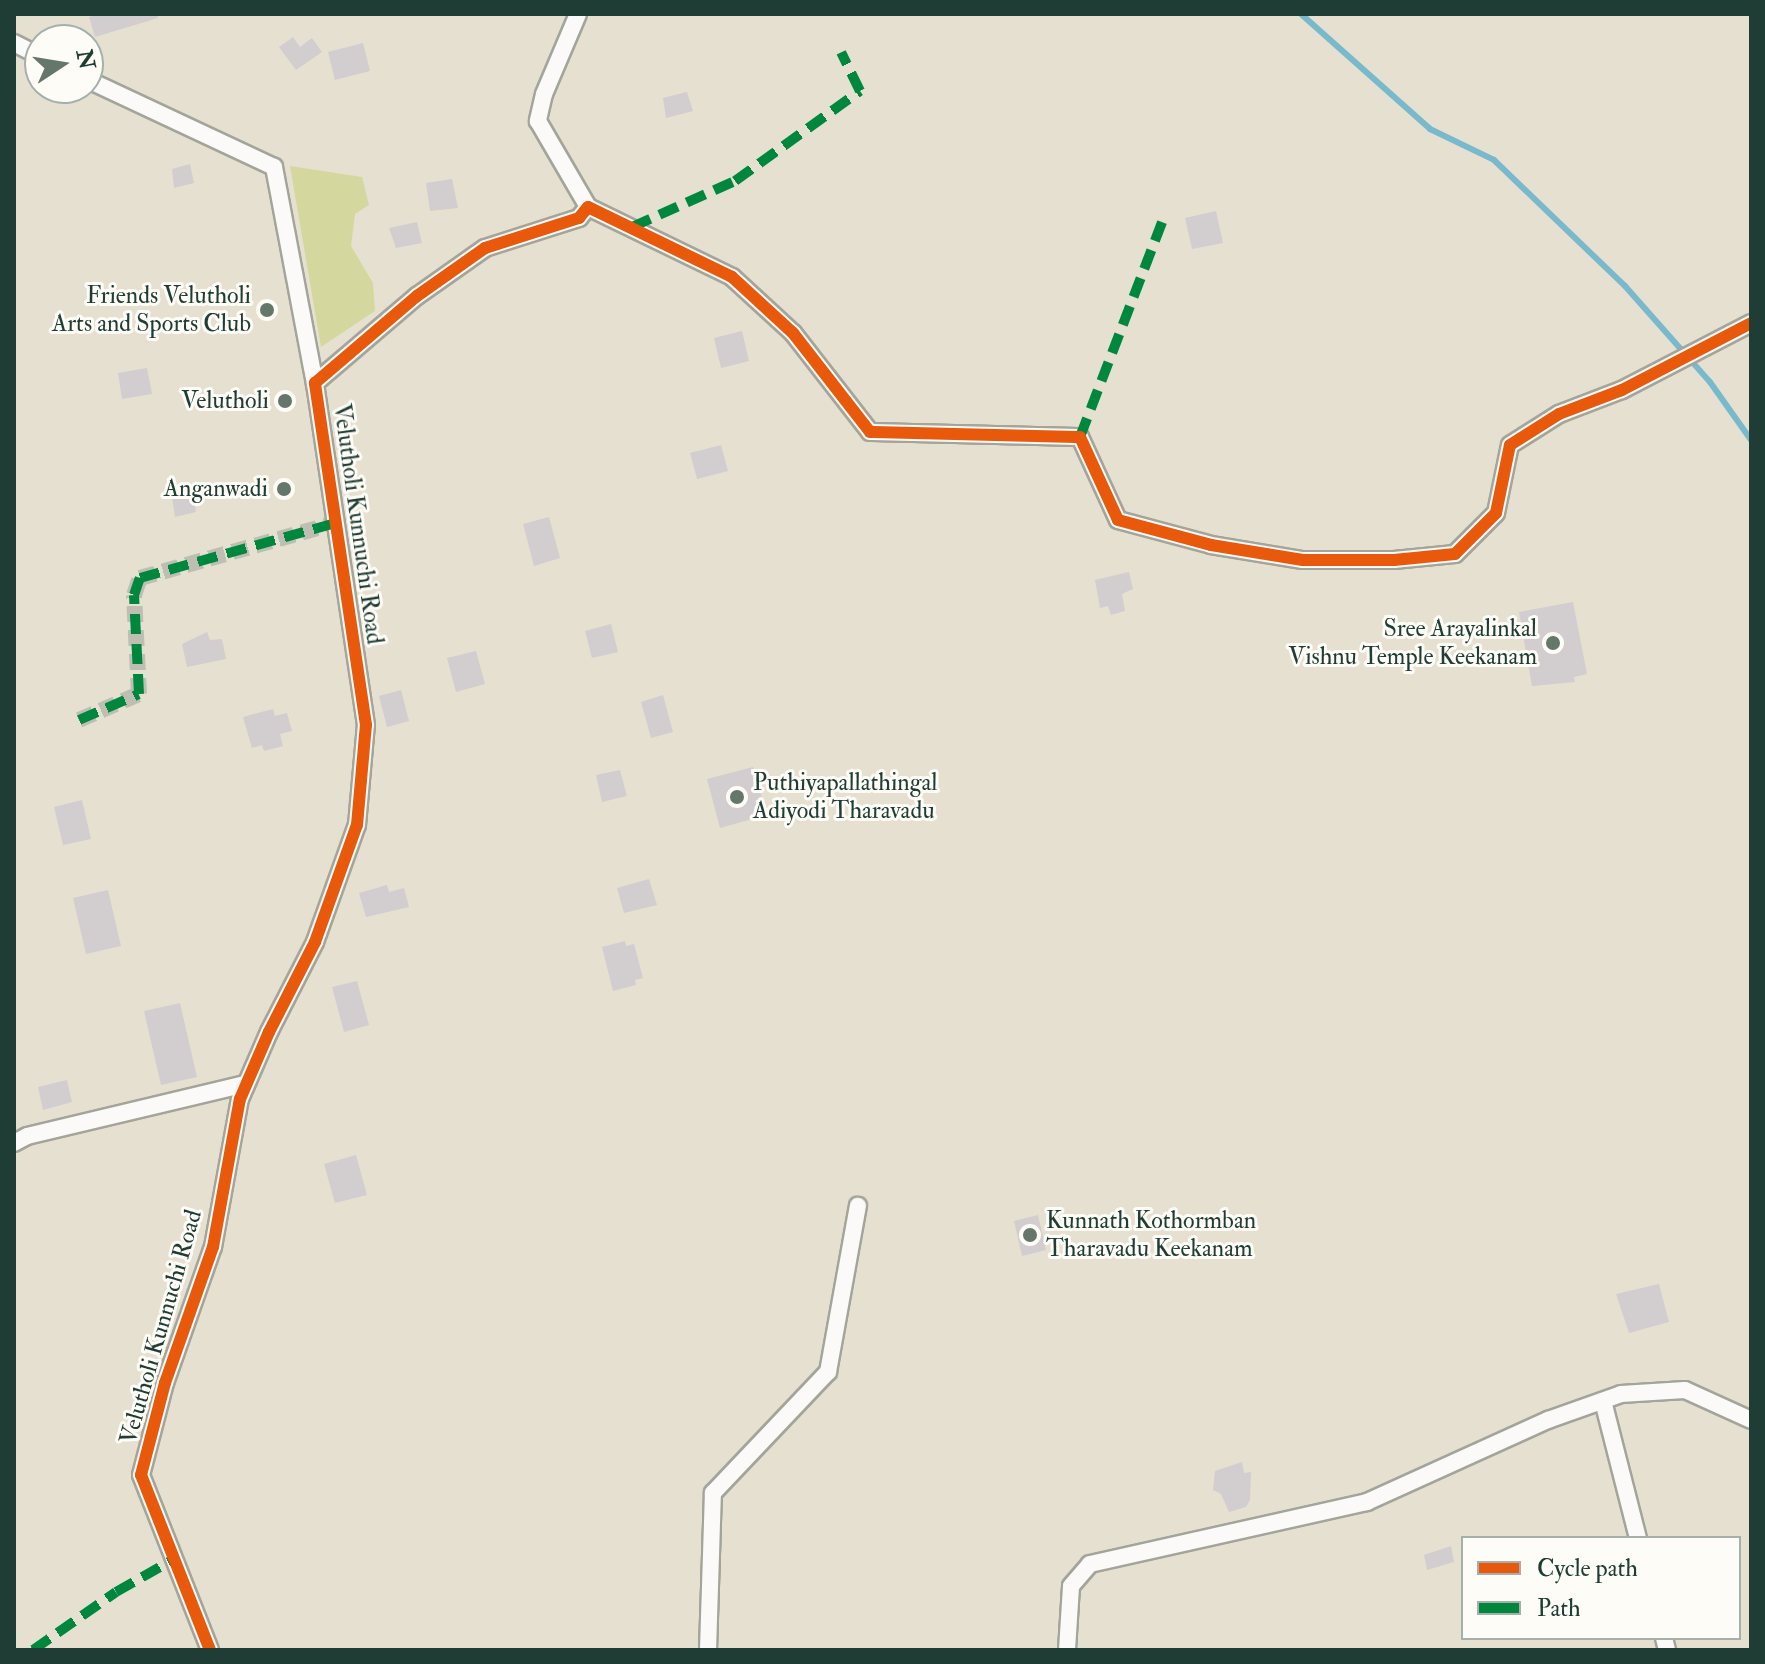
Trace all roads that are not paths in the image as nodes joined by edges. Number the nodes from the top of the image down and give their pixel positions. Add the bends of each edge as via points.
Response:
1 (578, 14) edge
2 (104, 87) edge
3 (588, 207) junction
4 (1751, 323) edge
5 (315, 383) junction
6 (246, 1084) junction
7 (14, 1143) edge
8 (858, 1206) dead end
9 (1603, 1401) junction
10 (1751, 1420) edge
11 (1637, 1536) edge
12 (210, 1650) edge
13 (708, 1650) edge
14 (1067, 1650) edge

1 - 3 street via 538,121
2 - 5 street via 274,167
3 - 4 street via 732,277 793,333 870,432 1080,437 1118,520 1211,545 1303,560 1455,554 1496,513 1510,445 1559,414 1622,390
3 - 5 street, Velutholi Kunnuchi Road via 579,218 485,248 417,296
5 - 6 street, Velutholi Kunnuchi Road via 366,725 357,825 315,942
6 - 7 street
6 - 12 street, Velutholi Kunnuchi Road via 213,1247 165,1383 141,1475
8 - 13 street via 828,1372 713,1493
9 - 10 street via 1621,1394 1685,1390
9 - 11 street
9 - 14 street via 1548,1420 1367,1502 1090,1564 1071,1586

